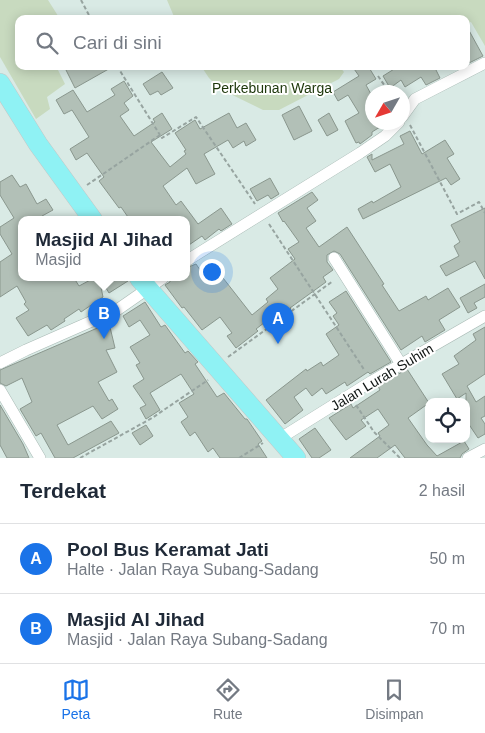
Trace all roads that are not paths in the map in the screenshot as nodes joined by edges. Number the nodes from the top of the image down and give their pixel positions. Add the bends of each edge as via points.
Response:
1 (485, 63) edge
2 (0, 83) edge
3 (410, 106) edge
4 (391, 130) edge
5 (89, 216) edge
6 (190, 258) edge
7 (334, 258) dead end
8 (150, 281) edge
9 (485, 316) edge
10 (0, 363) edge
11 (401, 364) junction
12 (0, 390) edge
13 (277, 437) junction
14 (485, 449) edge
15 (40, 458) edge
16 (296, 458) edge
17 (468, 458) edge

1 - 3 street via 415,99
2 - 5 main road
4 - 6 street
7 - 11 street
8 - 10 street via 106,316
8 - 13 main road via 218,369
9 - 11 street, Jalan Lurah Suhim
11 - 13 street, Jalan Lurah Suhim
12 - 15 street
13 - 16 main road
14 - 17 street

